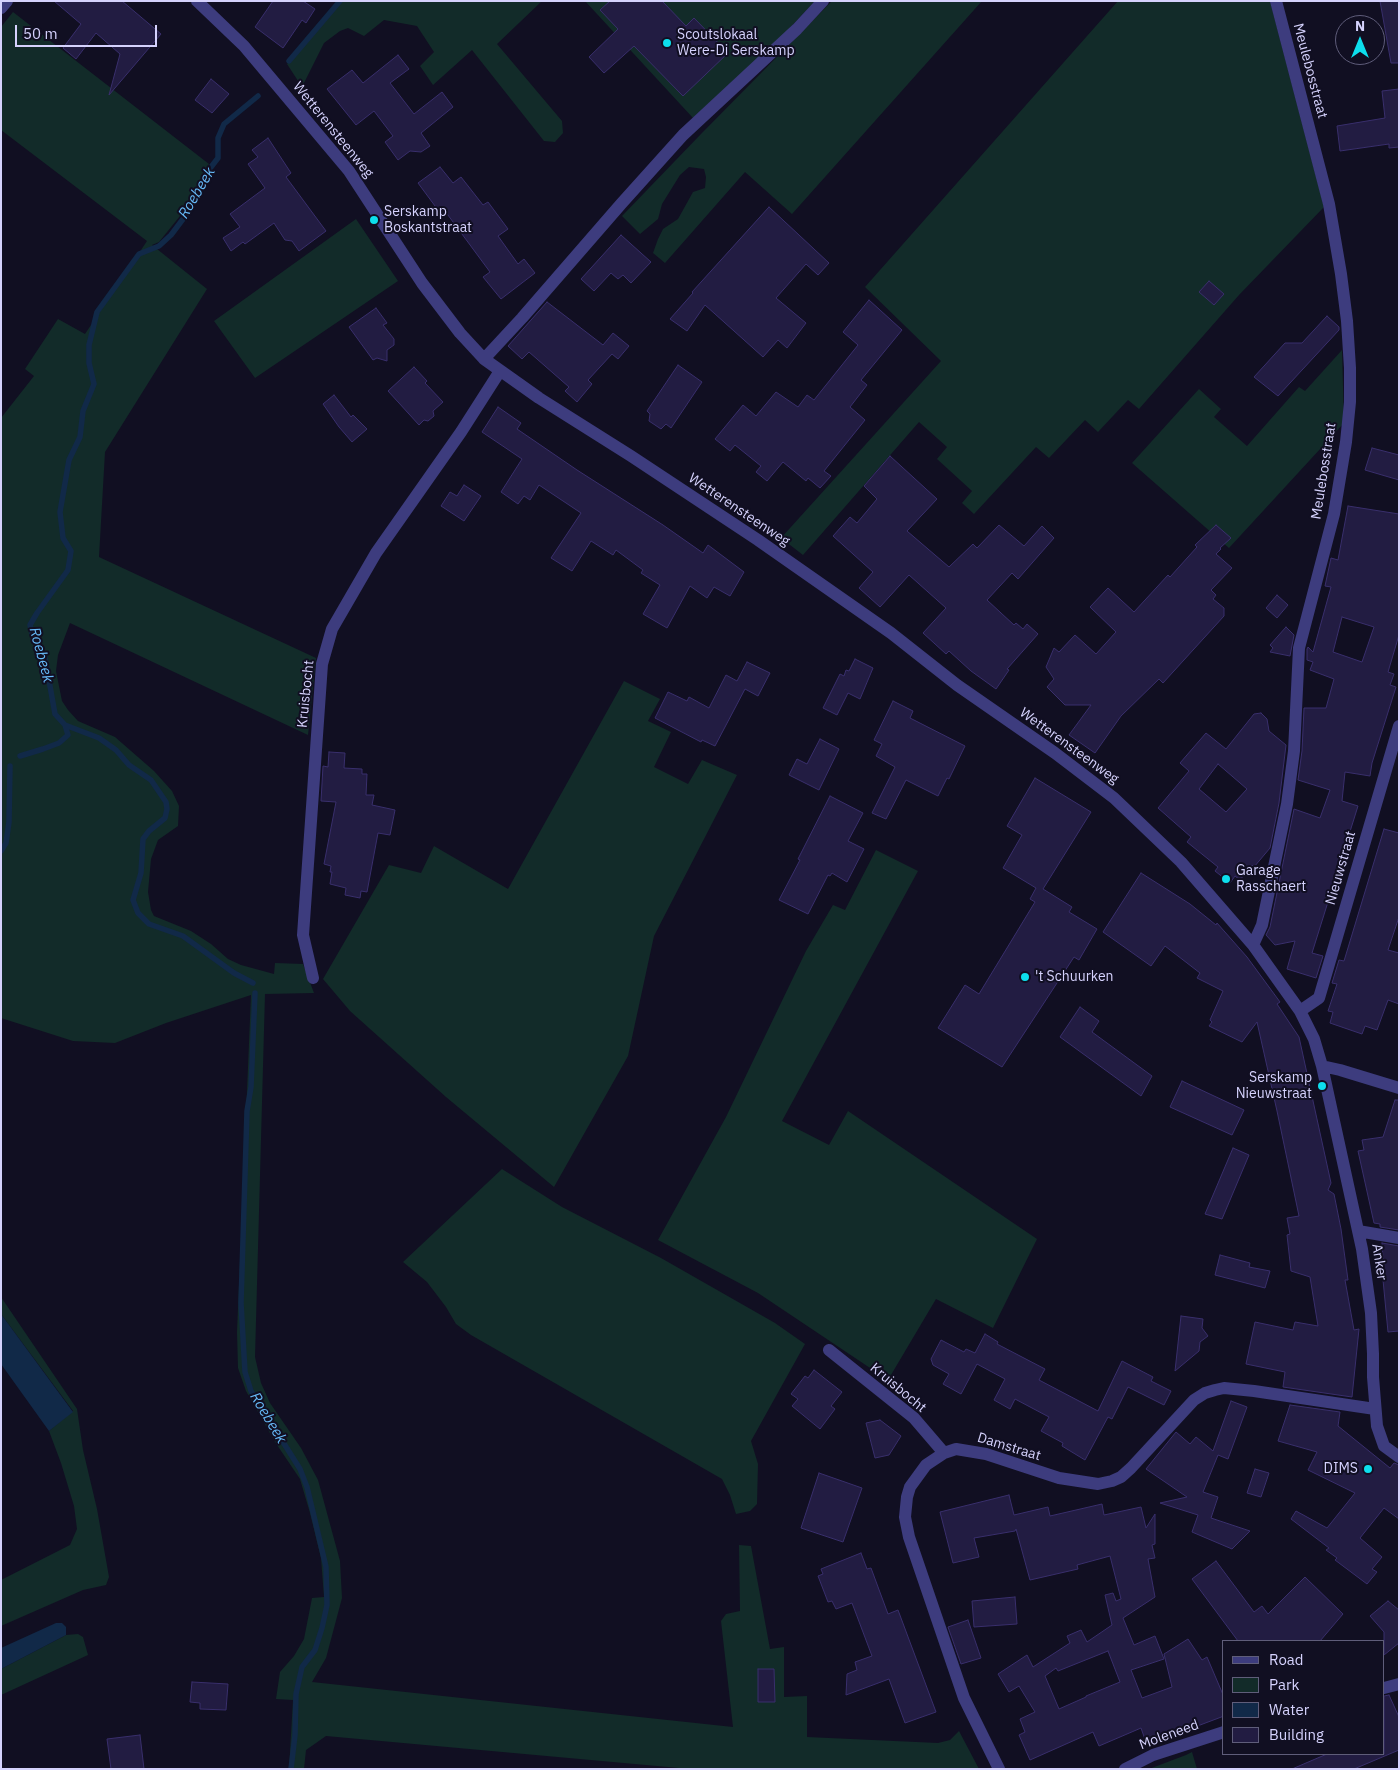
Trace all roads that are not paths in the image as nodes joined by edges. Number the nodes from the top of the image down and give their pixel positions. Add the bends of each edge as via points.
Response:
1 (6, 1) edge
2 (197, 1) edge
3 (823, 1) edge
4 (1276, 1) edge
5 (1, 8) edge
6 (484, 359) junction
7 (500, 371) junction
8 (1399, 726) edge
9 (1254, 945) junction
10 (313, 978) dead end
11 (1300, 1011) junction
12 (1322, 1066) junction
13 (1399, 1088) edge
14 (1358, 1231) junction
15 (1399, 1238) edge
16 (829, 1350) dead end
17 (1376, 1410) junction
18 (944, 1453) junction
19 (1399, 1457) edge
20 (1399, 1684) edge
21 (1385, 1688) edge
22 (1222, 1733) edge
23 (999, 1769) edge
24 (1125, 1769) edge

1 - 5 street
2 - 6 street, Wetterensteenweg via 244,46 349,171 422,283
3 - 6 street via 683,135
4 - 9 street, Meulebosstraat via 1332,221 1347,321 1350,402 1334,514 1299,648 1294,751 1287,804 1262,925
6 - 7 street, Wetterensteenweg
7 - 9 street, Wetterensteenweg via 758,540 1055,753 1114,798 1181,862
7 - 10 street, Kruisbocht via 376,553 332,629 322,664 303,935
8 - 11 street, Nieuwstraat via 1319,998
9 - 11 street, Wetterensteenweg
11 - 12 street, Anker via 1314,1039
12 - 13 street
12 - 14 street, Anker
14 - 15 street
14 - 17 street, Anker via 1371,1313
16 - 18 street, Kruisbocht via 914,1418
17 - 18 street, Damstraat via 1254,1391 1215,1390 1194,1400 1121,1477 1098,1484 1059,1478 986,1454 956,1449
17 - 19 street, Anker via 1384,1446
18 - 23 street via 926,1464 910,1487 905,1517 964,1698
20 - 21 street
22 - 24 street, Moleneed via 1154,1755

